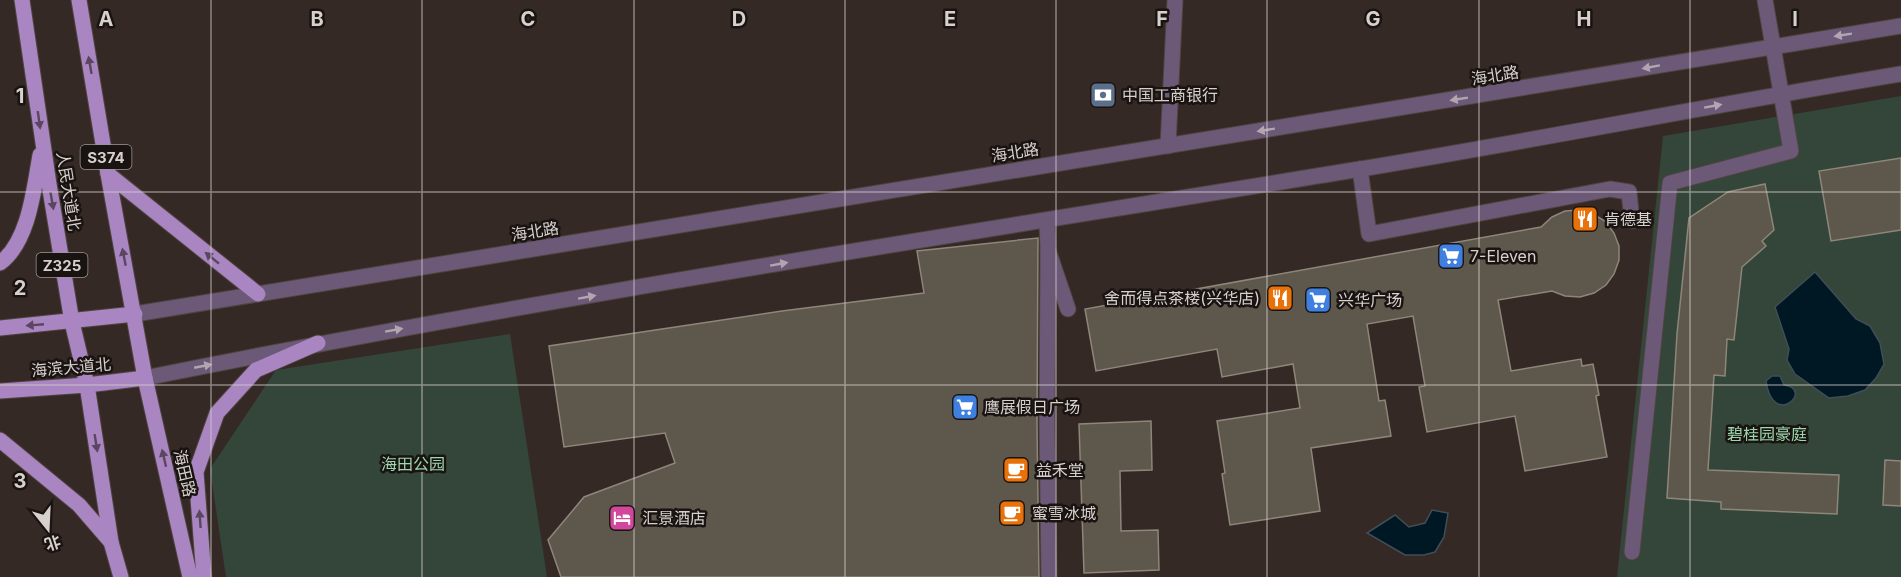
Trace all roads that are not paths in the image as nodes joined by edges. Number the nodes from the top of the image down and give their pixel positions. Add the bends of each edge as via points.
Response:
1 (22, 0) edge
2 (79, 0) edge
3 (1174, 0) edge
4 (1765, 0) edge
5 (1901, 26) edge
6 (1773, 45) junction
7 (1901, 74) edge
8 (1782, 94) junction
9 (43, 143) junction
10 (1168, 146) junction
11 (1360, 169) junction
12 (108, 174) junction
13 (1047, 220) junction
14 (1632, 221) dead end
15 (1048, 250) junction
16 (0, 263) edge
17 (258, 294) junction
18 (1068, 309) dead end
19 (135, 314) junction
20 (72, 322) junction
21 (0, 328) edge
22 (318, 343) junction
23 (146, 378) junction
24 (87, 386) junction
25 (0, 391) edge
26 (0, 440) edge
27 (111, 542) junction
28 (1632, 552) dead end
29 (121, 577) edge
30 (190, 577) edge
31 (204, 577) edge
32 (1049, 577) edge

1 -> 9 main road, 人民大道北
12 -> 2 main road, S374
3 - 10 street
4 - 6 street
5 -> 6 street, 海北路
6 - 8 street
6 -> 10 street, 海北路
7 - 8 street
11 -> 8 street
8 - 28 street via 1791,151 1670,183
9 - 16 main road via 27,222 8,258
9 -> 20 main road, 人民大道北 / Z325
10 - 17 street, 海北路
11 - 13 street
11 - 14 street via 1369,234 1610,189 1629,192
17 -> 12 main road
19 -> 12 main road, S374
13 - 15 street
22 -> 13 street
15 - 18 street
15 - 32 street
17 - 19 street, 海北路
19 - 20 main road
19 - 23 main road, S374
20 -> 21 main road
20 - 24 main road, 人民大道北 / Z325
23 -> 22 street
31 -> 22 main road via 196,472 217,413 256,370
23 - 24 main road, 海滨大道北
30 -> 23 main road, 海田路
24 - 25 main road, 海滨大道北
24 -> 27 main road, Z325
26 - 27 main road via 79,504
27 - 29 main road, Z325

